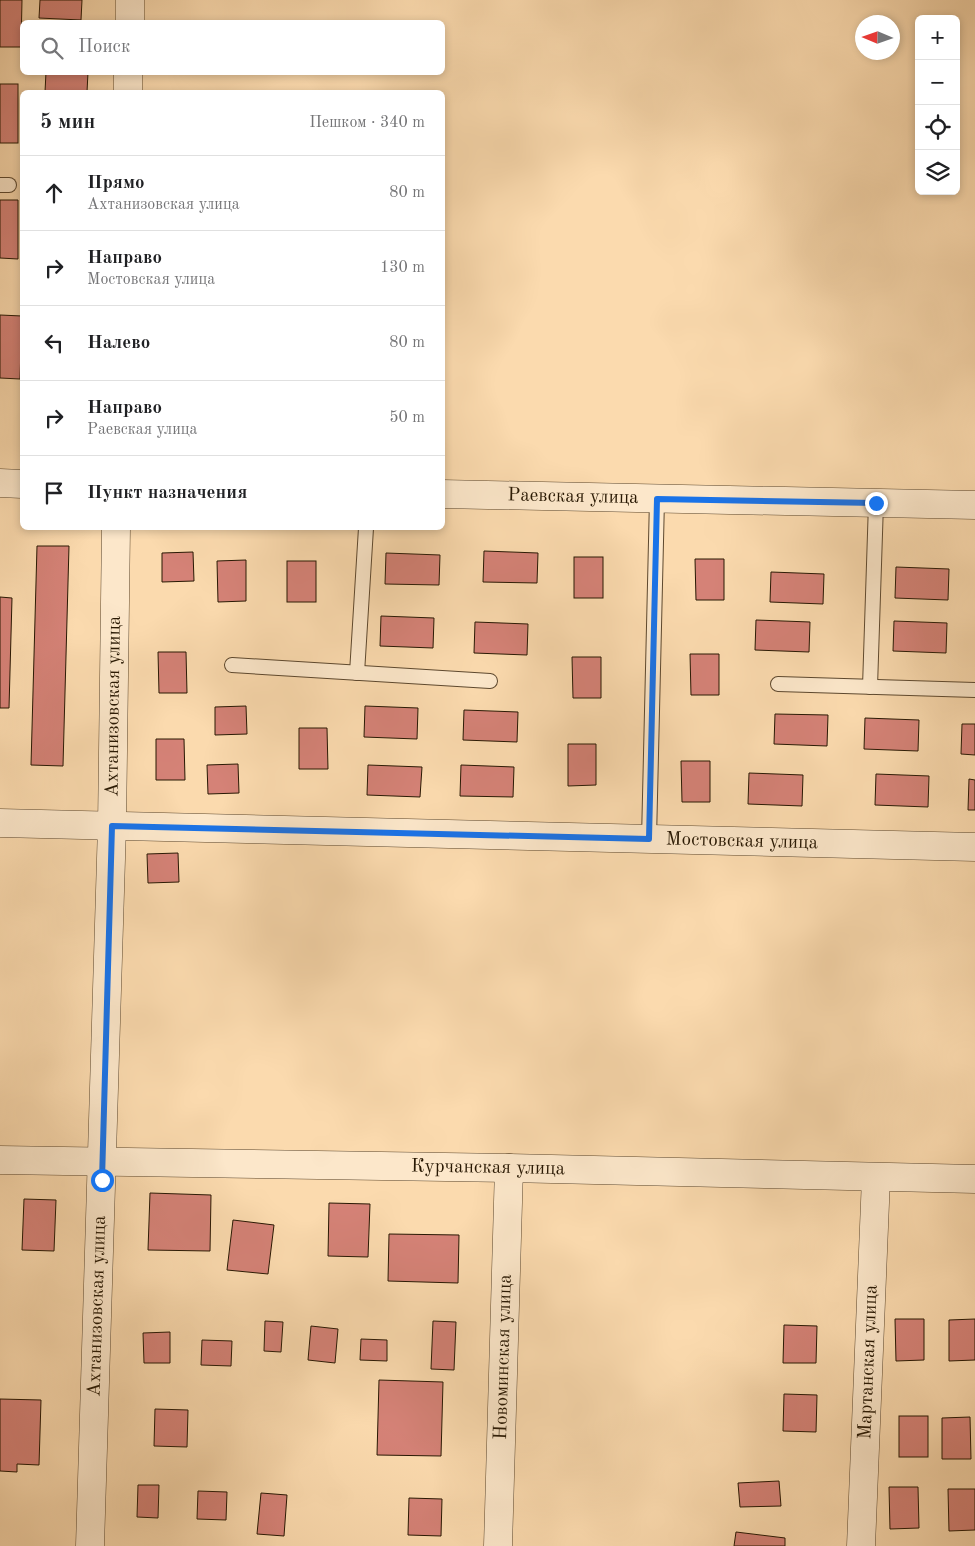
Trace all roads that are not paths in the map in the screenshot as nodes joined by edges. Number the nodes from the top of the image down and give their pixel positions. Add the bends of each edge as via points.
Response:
1 (130, 0) edge
2 (130, 20) edge
3 (128, 75) edge
4 (128, 90) edge
5 (0, 483) edge
6 (20, 484) edge
7 (445, 494) edge
8 (657, 499) junction
9 (876, 503) junction
10 (975, 506) edge
11 (116, 530) edge
12 (366, 530) edge
13 (232, 665) dead end
14 (357, 673) junction
15 (490, 681) dead end
16 (778, 684) dead end
17 (870, 687) junction
18 (975, 690) edge
19 (0, 823) edge
20 (112, 826) junction
21 (649, 839) junction
22 (975, 847) edge
23 (0, 1160) edge
24 (102, 1162) junction
25 (509, 1168) junction
26 (876, 1178) junction
27 (975, 1179) edge
28 (90, 1546) edge
29 (498, 1546) edge
30 (861, 1546) edge

1 - 2 street
3 - 4 street
5 - 6 street
7 - 8 street, Раевская улица
8 - 9 street, Раевская улица
8 - 21 lane
9 - 10 street, Раевская улица
9 - 17 lane
11 - 20 street, Ахтанизовская улица
12 - 14 lane
13 - 14 lane
14 - 15 lane
16 - 17 lane
17 - 18 lane
19 - 20 street, Мостовская улица
20 - 21 street, Мостовская улица
20 - 24 street, Ахтанизовская улица
21 - 22 street, Мостовская улица
23 - 24 street, Курчанская улица
24 - 25 street, Курчанская улица
24 - 28 street, Ахтанизовская улица
25 - 26 street, Курчанская улица
25 - 29 street, Новоминская улица
26 - 27 street, Курчанская улица
26 - 30 street, Мартанская улица

